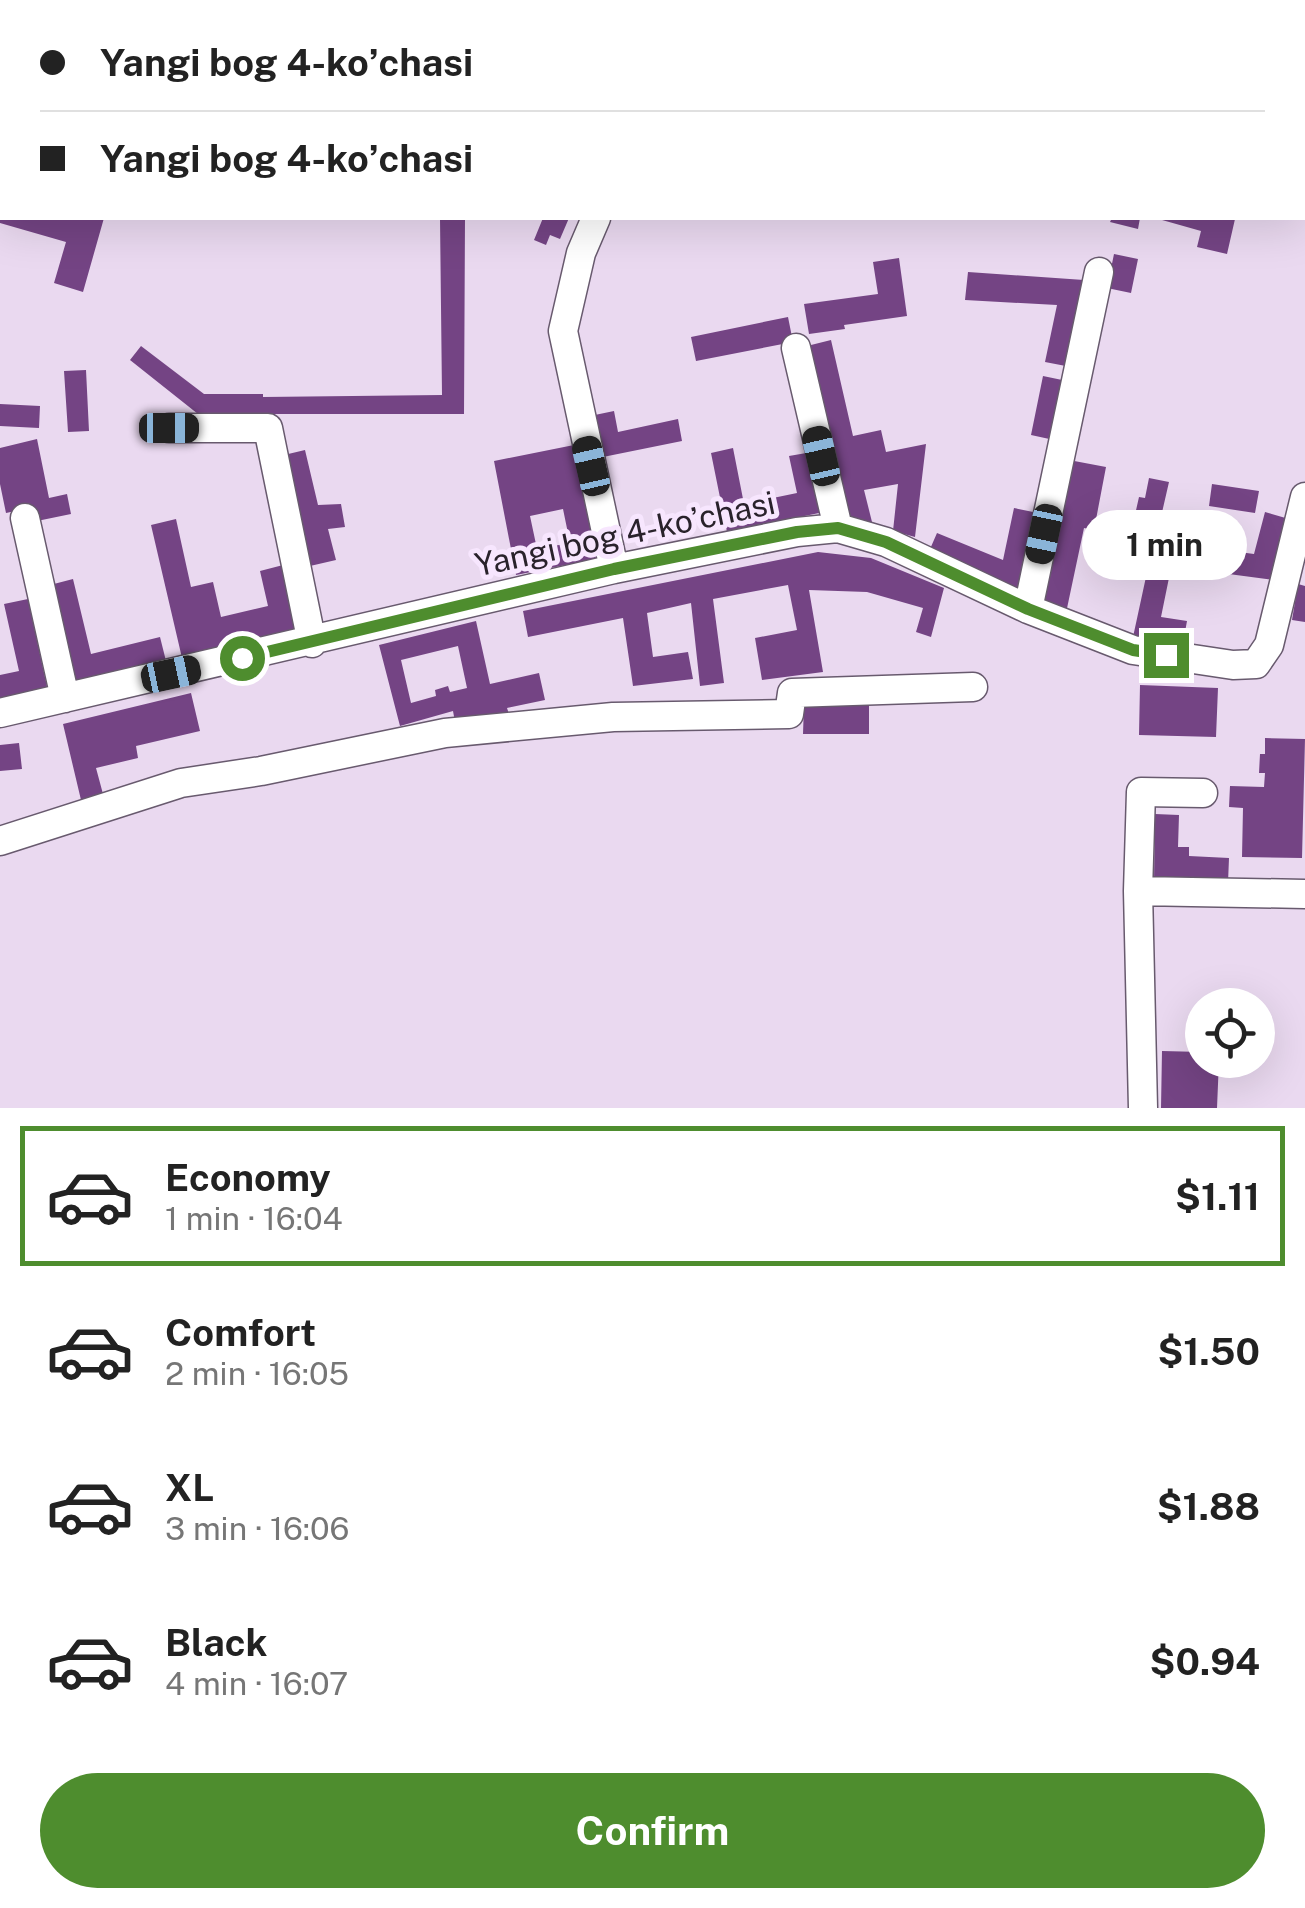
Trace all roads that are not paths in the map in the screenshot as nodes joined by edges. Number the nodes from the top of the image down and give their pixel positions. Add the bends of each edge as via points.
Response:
1 (595, 220) edge
2 (1099, 272) dead end
3 (796, 348) dead end
4 (169, 428) dead end
5 (1305, 497) edge
6 (25, 518) dead end
7 (838, 528) junction
8 (614, 569) junction
9 (1028, 609) junction
10 (312, 642) junction
11 (974, 687) dead end
12 (65, 698) junction
13 (0, 713) edge
14 (1202, 793) dead end
15 (0, 841) edge
16 (1138, 891) junction
17 (1305, 894) edge
18 (1142, 1108) edge

1 - 8 street via 563,330
2 - 9 street
3 - 7 street
4 - 10 street via 268,428
5 - 9 street, Yangi bog 4-koʼchasi via 1270,645 1256,664 1133,650
6 - 12 street
7 - 8 street, Yangi bog 4-koʼchasi
7 - 9 street, Yangi bog 4-koʼchasi via 886,542
8 - 10 street, Yangi bog 4-koʼchasi
10 - 12 street, Yangi bog 4-koʼchasi
11 - 15 street via 792,693 790,714 613,717 446,733 181,783
12 - 13 street, Yangi bog 4-koʼchasi
14 - 16 street via 1142,792
16 - 17 street
16 - 18 street

